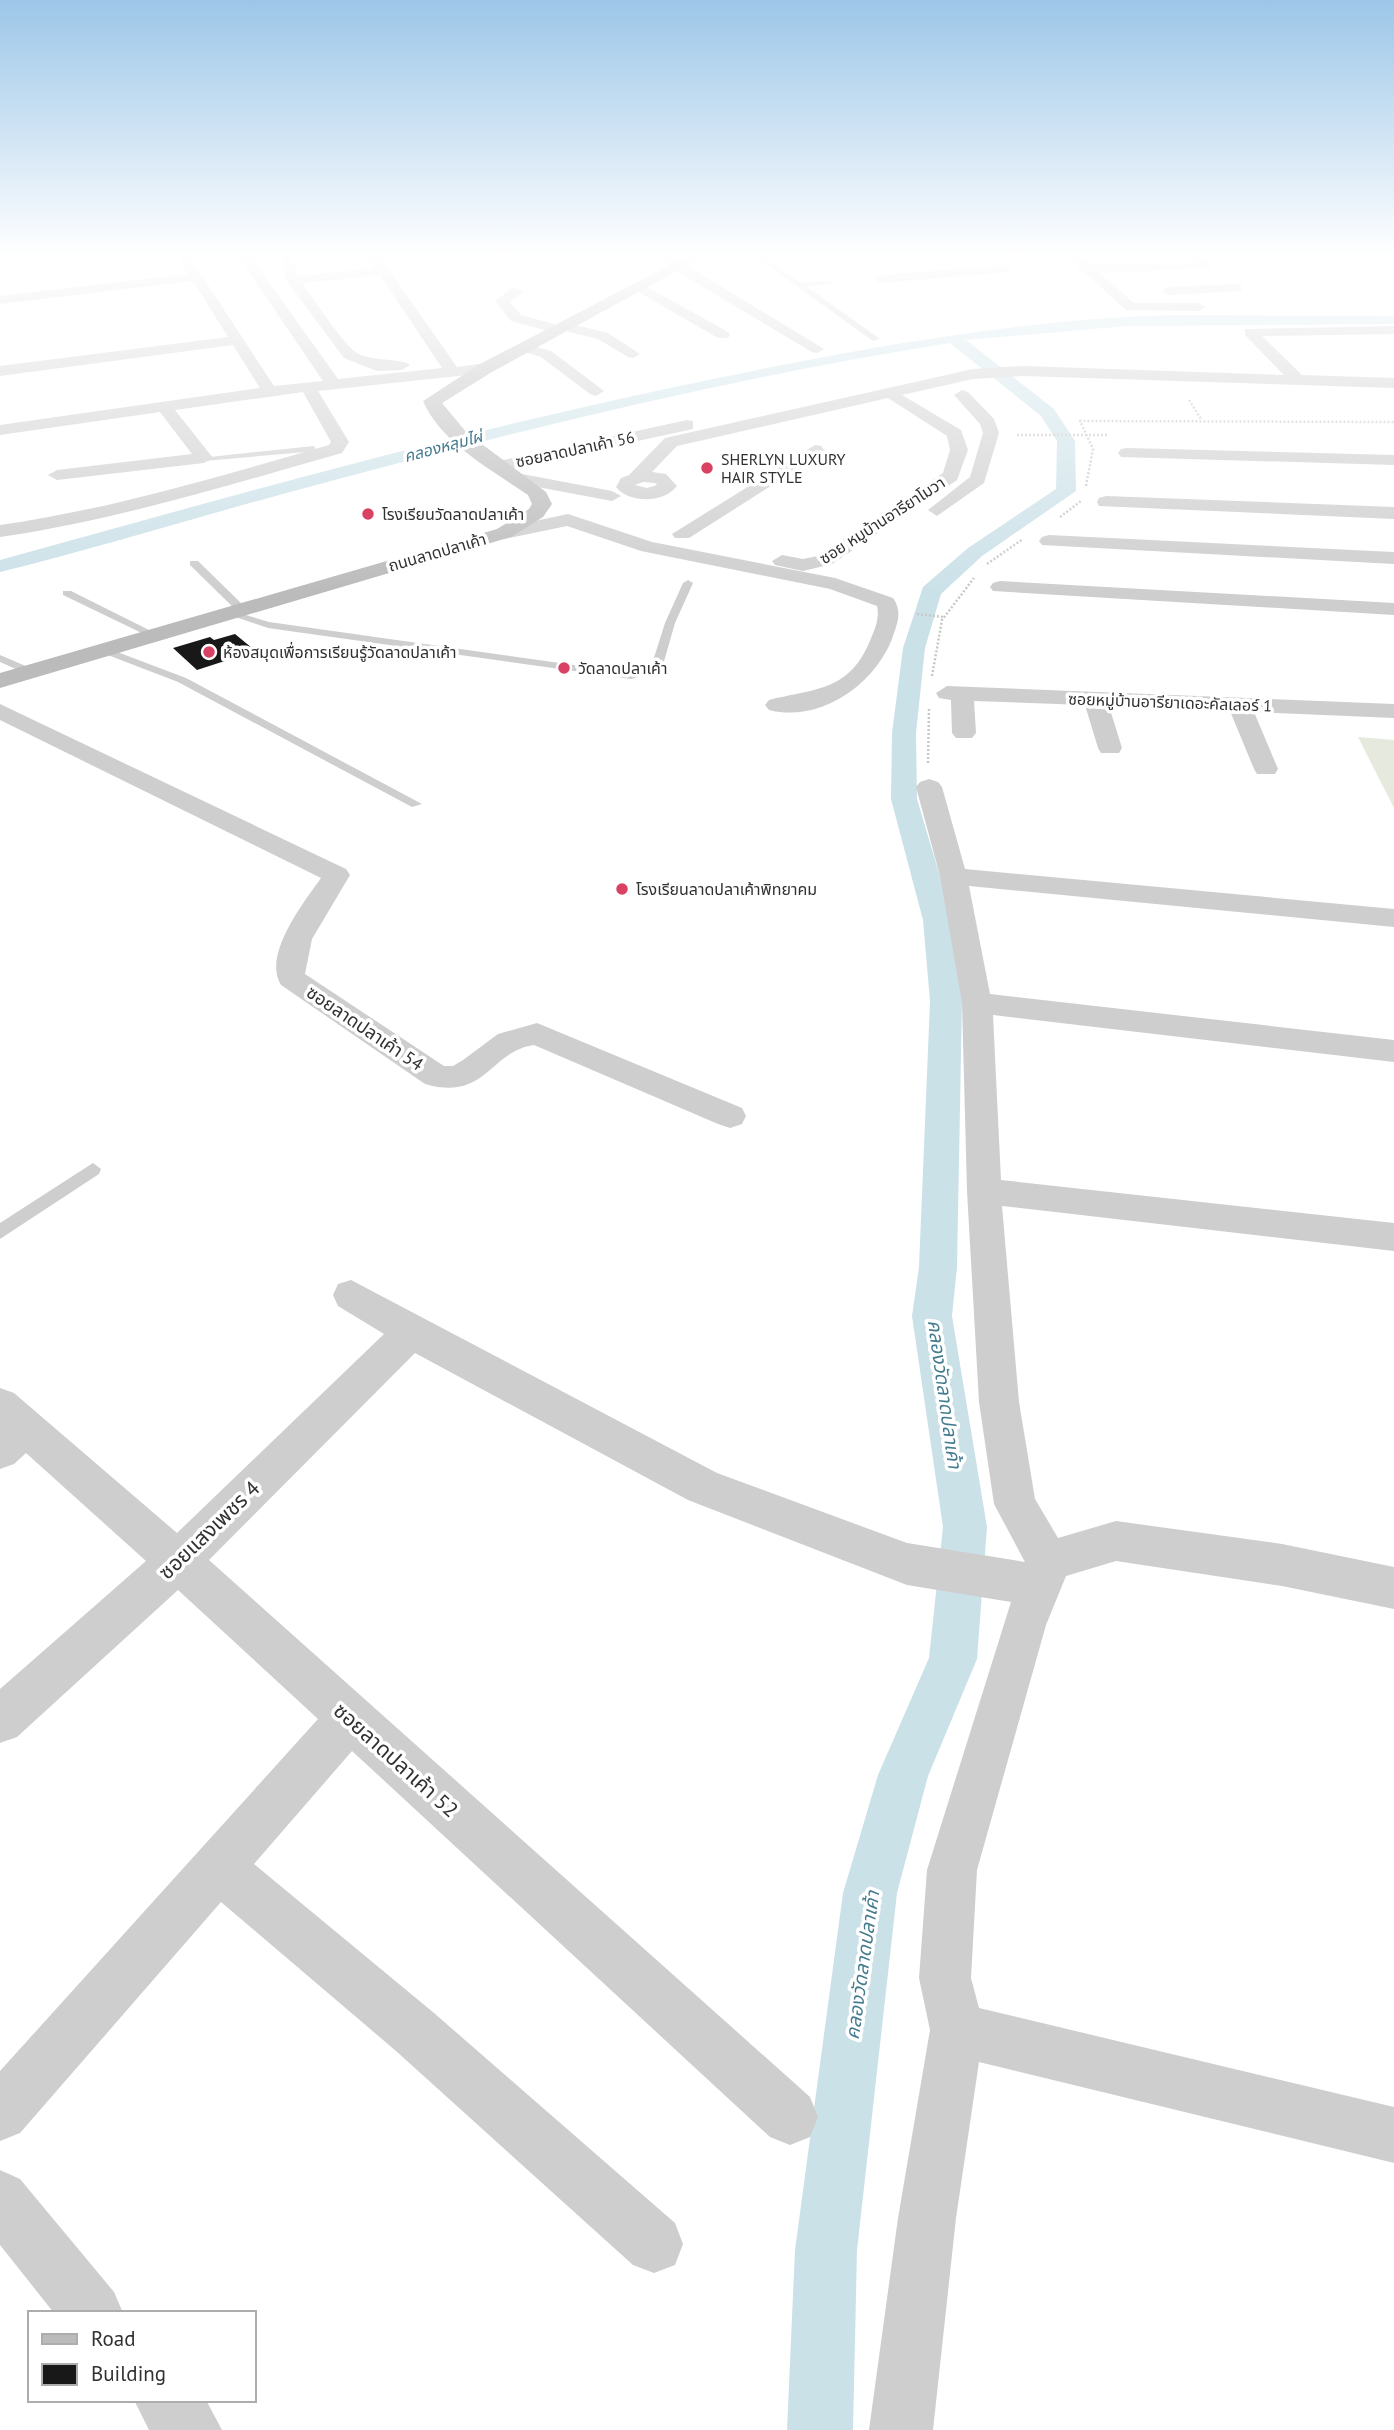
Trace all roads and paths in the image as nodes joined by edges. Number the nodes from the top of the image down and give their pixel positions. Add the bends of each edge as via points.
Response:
1 (36, 366) edge
2 (254, 366) edge
3 (321, 366) edge
4 (446, 366) edge
5 (456, 366) edge
6 (489, 366) edge
7 (563, 366) edge
8 (1283, 366) edge
9 (486, 368) junction
10 (0, 371) edge
11 (938, 371) dead end
12 (977, 377) junction
13 (1299, 381) junction
14 (1394, 383) edge
15 (334, 385) junction
16 (309, 388) junction
17 (270, 391) junction
18 (596, 391) dead end
19 (1186, 394) dead end
20 (962, 395) dead end
21 (896, 398) junction
22 (164, 406) junction
23 (1201, 420) junction
24 (1394, 422) edge
25 (0, 430) edge
26 (991, 433) junction
27 (1074, 435) dead end
28 (314, 449) dead end
29 (815, 450) dead end
30 (1127, 453) dead end
31 (204, 458) junction
32 (1392, 463) edge
33 (57, 475) dead end
34 (516, 478) junction
35 (646, 486) junction
36 (1086, 491) dead end
37 (612, 496) junction
38 (1082, 500) dead end
39 (1106, 502) dead end
40 (1182, 503) junction
41 (696, 507) junction
42 (567, 513) junction
43 (1394, 513) edge
44 (1054, 520) dead end
45 (918, 524) dead end
46 (0, 531) edge
47 (504, 533) junction
48 (682, 534) dead end
49 (1040, 537) joint
50 (1197, 549) junction
51 (744, 551) dead end
52 (1346, 556) junction
53 (1394, 558) edge
54 (194, 563) dead end
55 (987, 565) dead end
56 (977, 574) dead end
57 (688, 583) dead end
58 (999, 587) dead end
59 (67, 593) dead end
60 (1217, 601) junction
61 (1383, 608) edge
62 (235, 611) junction
63 (154, 635) junction
64 (104, 650) junction
65 (0, 658) edge
66 (31, 672) junction
67 (0, 681) edge
68 (942, 693) junction
69 (1095, 699) junction
70 (778, 705) dead end
71 (1239, 705) junction
72 (0, 711) edge
73 (1394, 711) edge
74 (964, 733) dead end
75 (1110, 748) dead end
76 (1266, 769) dead end
77 (929, 788) joint
78 (416, 804) dead end
79 (954, 876) junction
80 (1394, 919) edge
81 (977, 1003) junction
82 (1394, 1051) edge
83 (730, 1116) dead end
84 (93, 1169) dead end
85 (984, 1191) junction
86 (0, 1232) edge
87 (1394, 1237) edge
88 (351, 1295) dead end
89 (411, 1332) junction
90 (9, 1428) edge
91 (178, 1561) junction
92 (1036, 1576) junction
93 (1394, 1588) edge
94 (350, 1718) junction
95 (0, 1720) edge
96 (218, 1867) junction
97 (957, 2030) junction
98 (0, 2113) edge
99 (790, 2117) dead end
100 (1394, 2135) edge
101 (0, 2199) edge
102 (654, 2244) dead end
103 (91, 2311) edge
104 (167, 2402) edge
105 (190, 2430) edge
106 (901, 2430) edge

1 - 10 street
2 - 17 street
3 - 15 street
4 - 15 street
5 - 9 street
6 - 9 main road
7 - 18 street
8 - 13 street
9 - 34 main road via 432,401 437,414 464,439
11 - 34 street, ซอยลาดปลาเค้า 56
12 - 13 street via 1079,373
12 - 21 street
12 - 35 street via 671,442
13 - 14 street
15 - 16 street
16 - 17 street
16 - 46 street via 340,442 336,449 137,505
17 - 22 street
19 - 23 path
20 - 26 street via 988,423
21 - 35 street via 711,440 685,450
21 - 51 street, ซอย หมูบ้านอารียาโมวา via 955,433 959,450 951,476 825,560 803,565
22 - 25 street
22 - 31 street
23 - 24 path
23 - 36 path via 1080,421 1093,449
26 - 27 path
26 - 45 street via 978,479
28 - 31 lane
29 - 41 street
30 - 32 street
31 - 33 street
34 - 37 street
34 - 42 street via 550,494
34 - 47 main road, ถนนลาดปลาเค้า via 542,504
35 - 37 street
35 - 41 street via 652,501
37 - 42 street
38 - 44 path
39 - 40 street
40 - 43 street
40 - 50 street
41 - 48 street
42 - 47 street
42 - 70 street via 648,547 843,578 886,602 890,614 877,653 861,672 833,695 807,704
47 - 62 main road, ถนนลาดปลาเค้า
49 - 50 street
49 - 55 path via 1000,552
50 - 52 street
50 - 60 street
52 - 53 street
52 - 61 street via 1360,582
54 - 62 lane
56 - 68 path via 943,617 934,653
57 - 62 lane via 657,665 650,672 631,676 268,625
58 - 60 street
59 - 63 lane
60 - 61 street
62 - 63 main road, ถนนลาดปลาเค้า
63 - 64 main road, ถนนลาดปลาเค้า
64 - 66 main road, ถนนลาดปลาเค้า
64 - 78 lane via 182,680
65 - 66 lane
66 - 67 main road, ถนนลาดปลาเค้า
68 - 69 street, ซอยหมู่บ้านอารียาเดอะคัลเลอร์ 1
68 - 74 street
68 - 77 path
69 - 71 street, ซอยหมู่บ้านอารียาเดอะคัลเลอร์ 1
69 - 75 street
71 - 73 street, ซอยหมู่บ้านอารียาเดอะคัลเลอร์ 1
71 - 76 street
72 - 83 street, ซอยลาดปลาเค้า 54 via 336,875 292,953 291,978 436,1076 457,1077 514,1036 537,1034
77 - 79 street
79 - 80 street
79 - 81 street
81 - 82 street
81 - 85 street
84 - 86 lane
85 - 87 street
85 - 92 street via 999,1402 1015,1504
88 - 89 street
89 - 91 street, ซอยแสงเพชร 4
89 - 92 street via 703,1487 907,1564
90 - 91 street, ซอยลาดปลาเค้า 52
91 - 94 street, ซอยลาดปลาเค้า 52
91 - 95 street, ซอยแสงเพชร 4
92 - 93 street via 1116,1541 1282,1565
92 - 97 street via 952,1870 944,1978
94 - 96 street
94 - 99 street, ซอยลาดปลาเค้า 52
96 - 98 street
96 - 102 street via 415,2032
97 - 100 street
97 - 106 street via 927,2218
101 - 103 street
104 - 105 street

